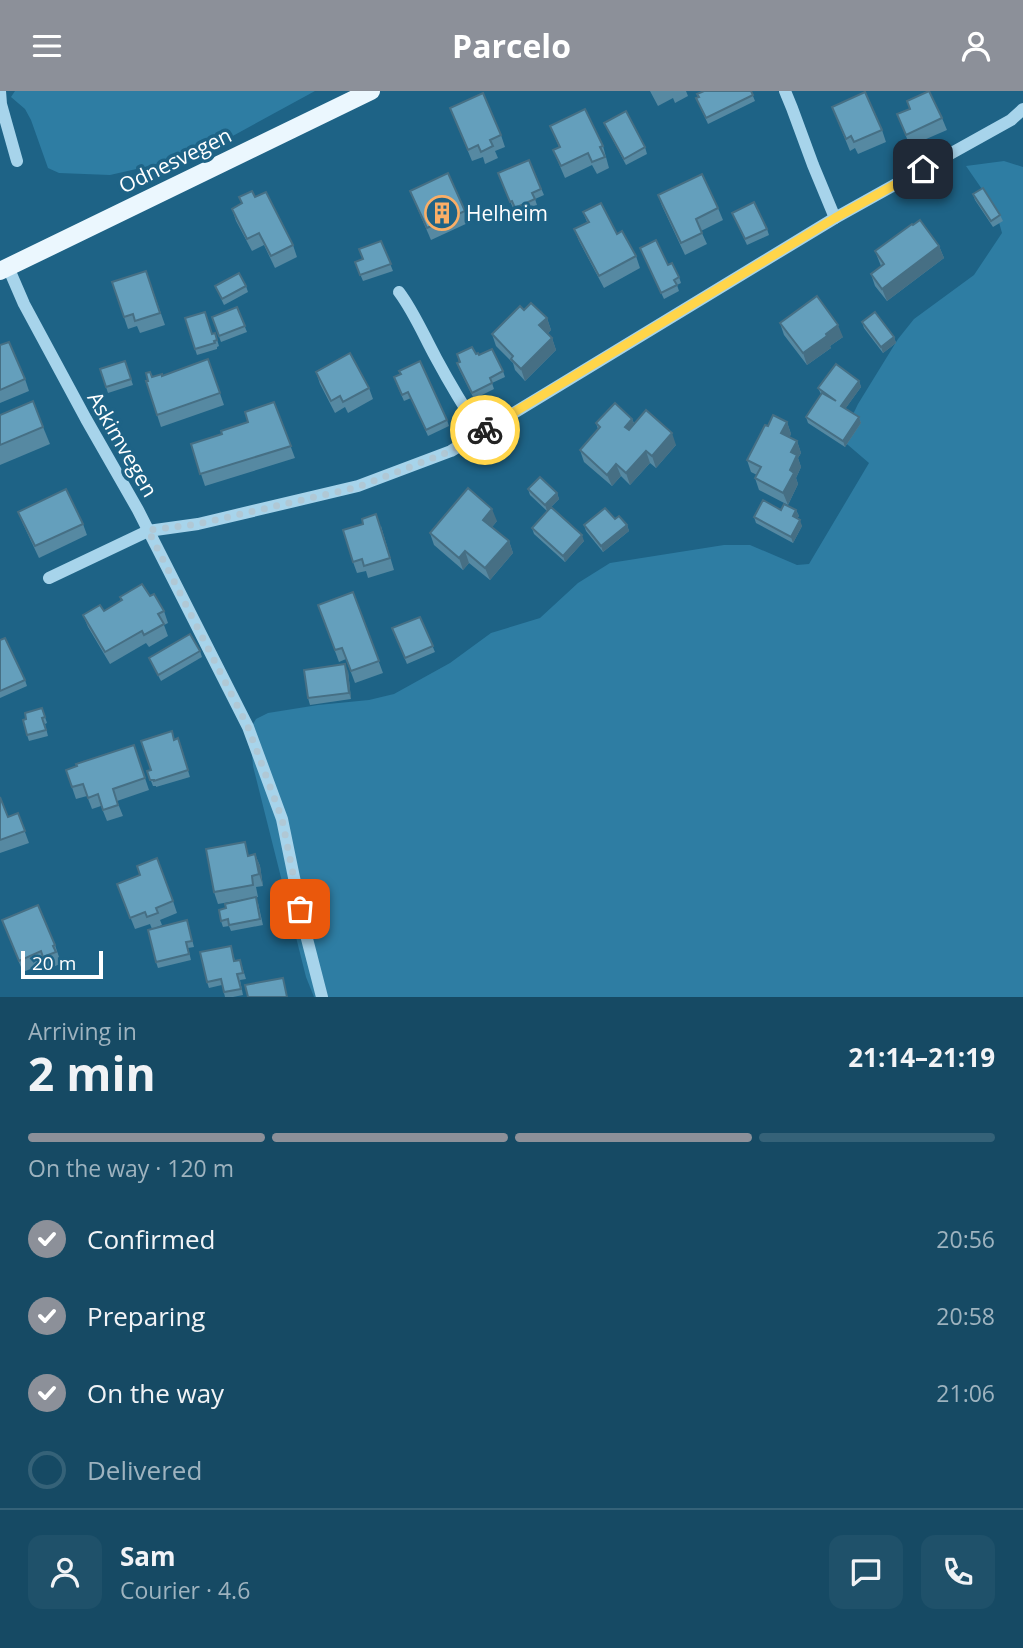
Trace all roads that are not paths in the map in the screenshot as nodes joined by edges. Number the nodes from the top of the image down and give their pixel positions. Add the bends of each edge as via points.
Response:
1 (371, 91) edge
2 (785, 91) edge
3 (0, 100) edge
4 (1023, 109) edge
5 (17, 161) dead end
6 (835, 218) junction
7 (4, 269) edge
8 (399, 292) dead end
9 (481, 433) junction
10 (148, 530) junction
11 (49, 578) dead end
12 (322, 997) edge

1 - 7 main road, Odnesvegen
2 - 6 street
3 - 5 street
4 - 6 street via 1012,120
6 - 9 street
7 - 10 street, Askimvegen
8 - 9 street
9 - 10 street via 451,451 358,487 198,524
10 - 11 street
10 - 12 street, Askimvegen via 248,727 282,819

